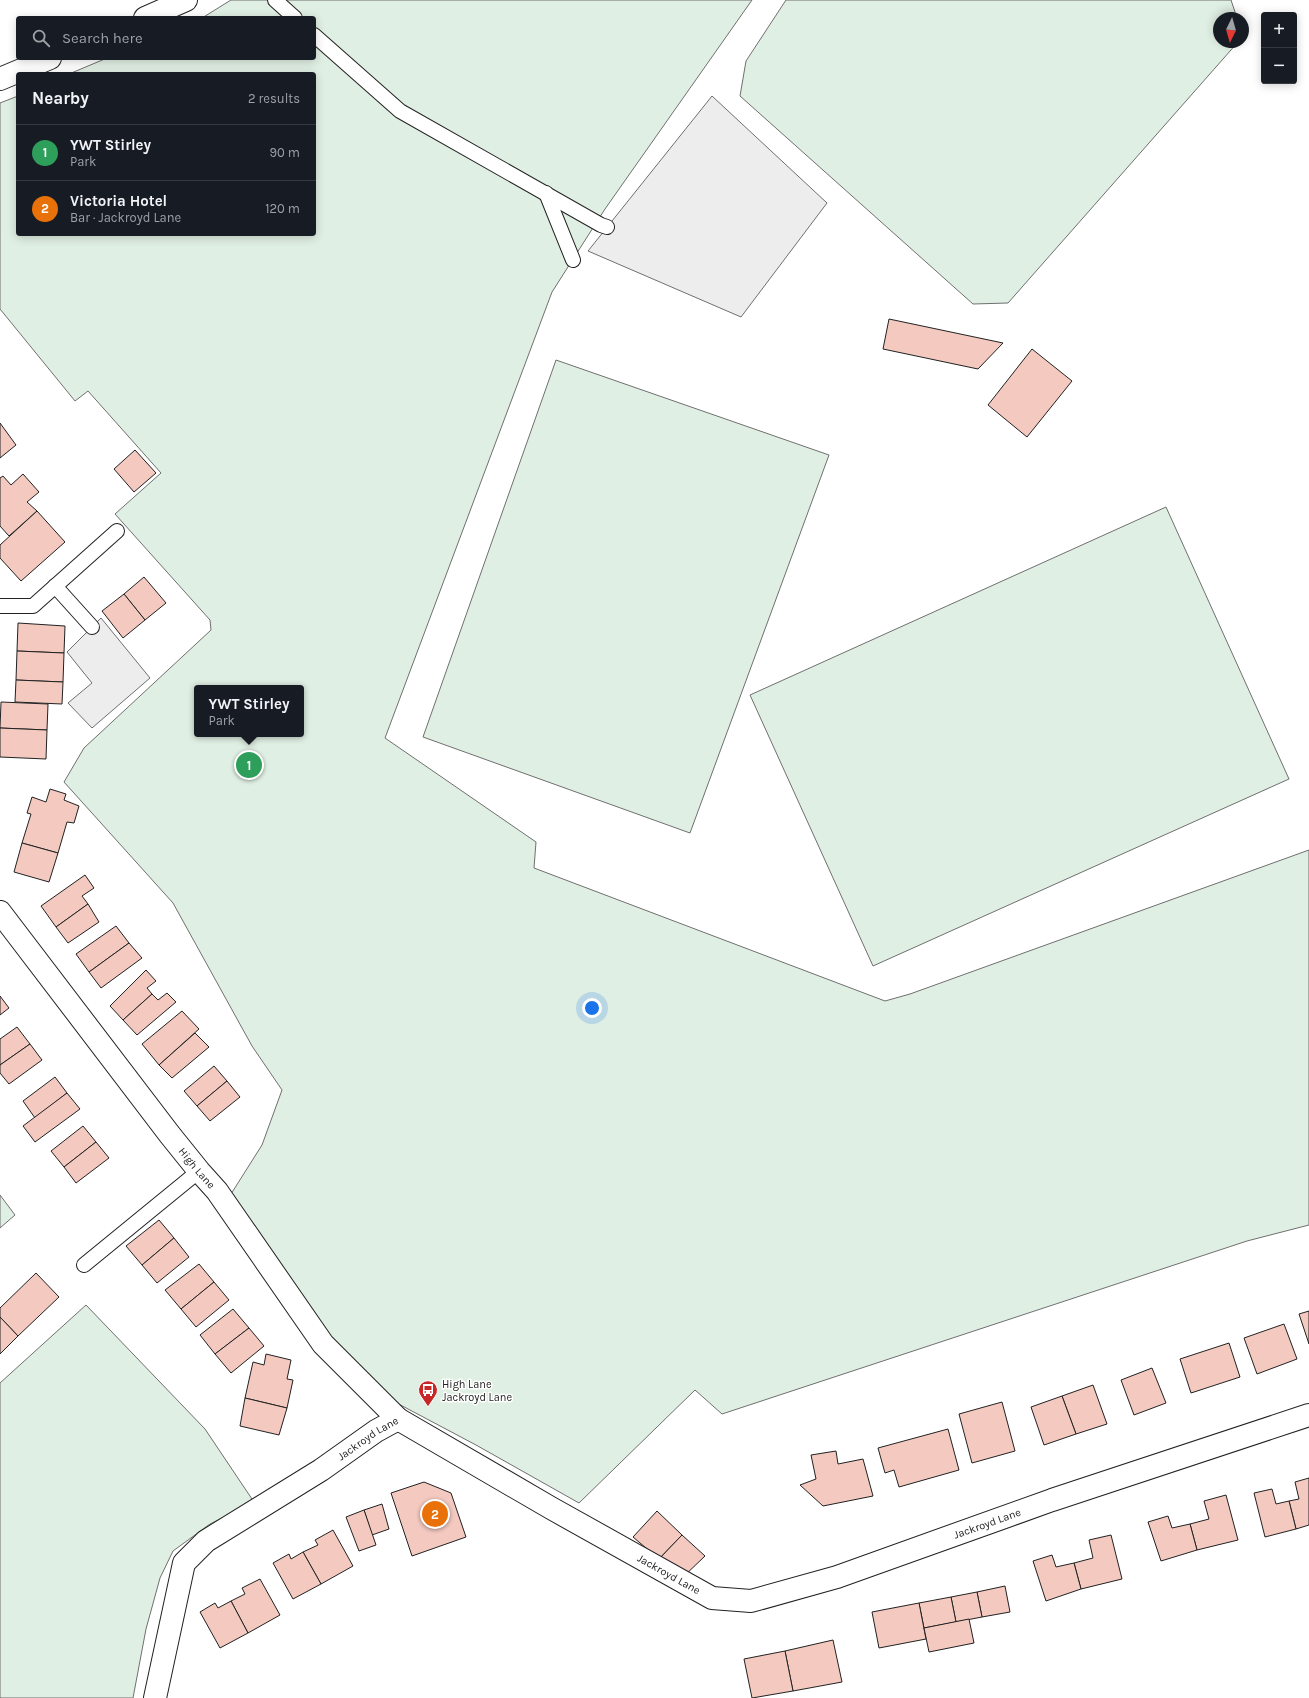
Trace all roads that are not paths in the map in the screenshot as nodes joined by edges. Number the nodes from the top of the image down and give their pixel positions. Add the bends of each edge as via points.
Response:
1 (186, 0) edge
2 (275, 0) edge
3 (150, 16) edge
4 (293, 16) edge
5 (316, 37) edge
6 (45, 60) edge
7 (16, 72) edge
8 (17, 72) edge
9 (0, 79) edge
10 (546, 194) junction
11 (607, 227) dead end
12 (573, 260) dead end
13 (117, 531) dead end
14 (55, 586) junction
15 (0, 606) edge
16 (92, 627) dead end
17 (0, 912) edge
18 (199, 1171) junction
19 (84, 1265) dead end
20 (1309, 1415) edge
21 (398, 1419) junction
22 (156, 1698) edge

1 - 3 street
2 - 4 lane
5 - 10 lane via 400,111
6 - 8 street
7 - 9 street
10 - 11 lane
10 - 12 lane
13 - 14 lane
14 - 15 lane via 33,606
14 - 16 lane
17 - 18 street, High Lane
18 - 19 lane
18 - 21 street, High Lane via 217,1191 323,1344
20 - 21 street, Jackroyd Lane via 1052,1500 838,1577 751,1601 712,1598
21 - 22 street, Jackroyd Lane via 206,1541 184,1563

